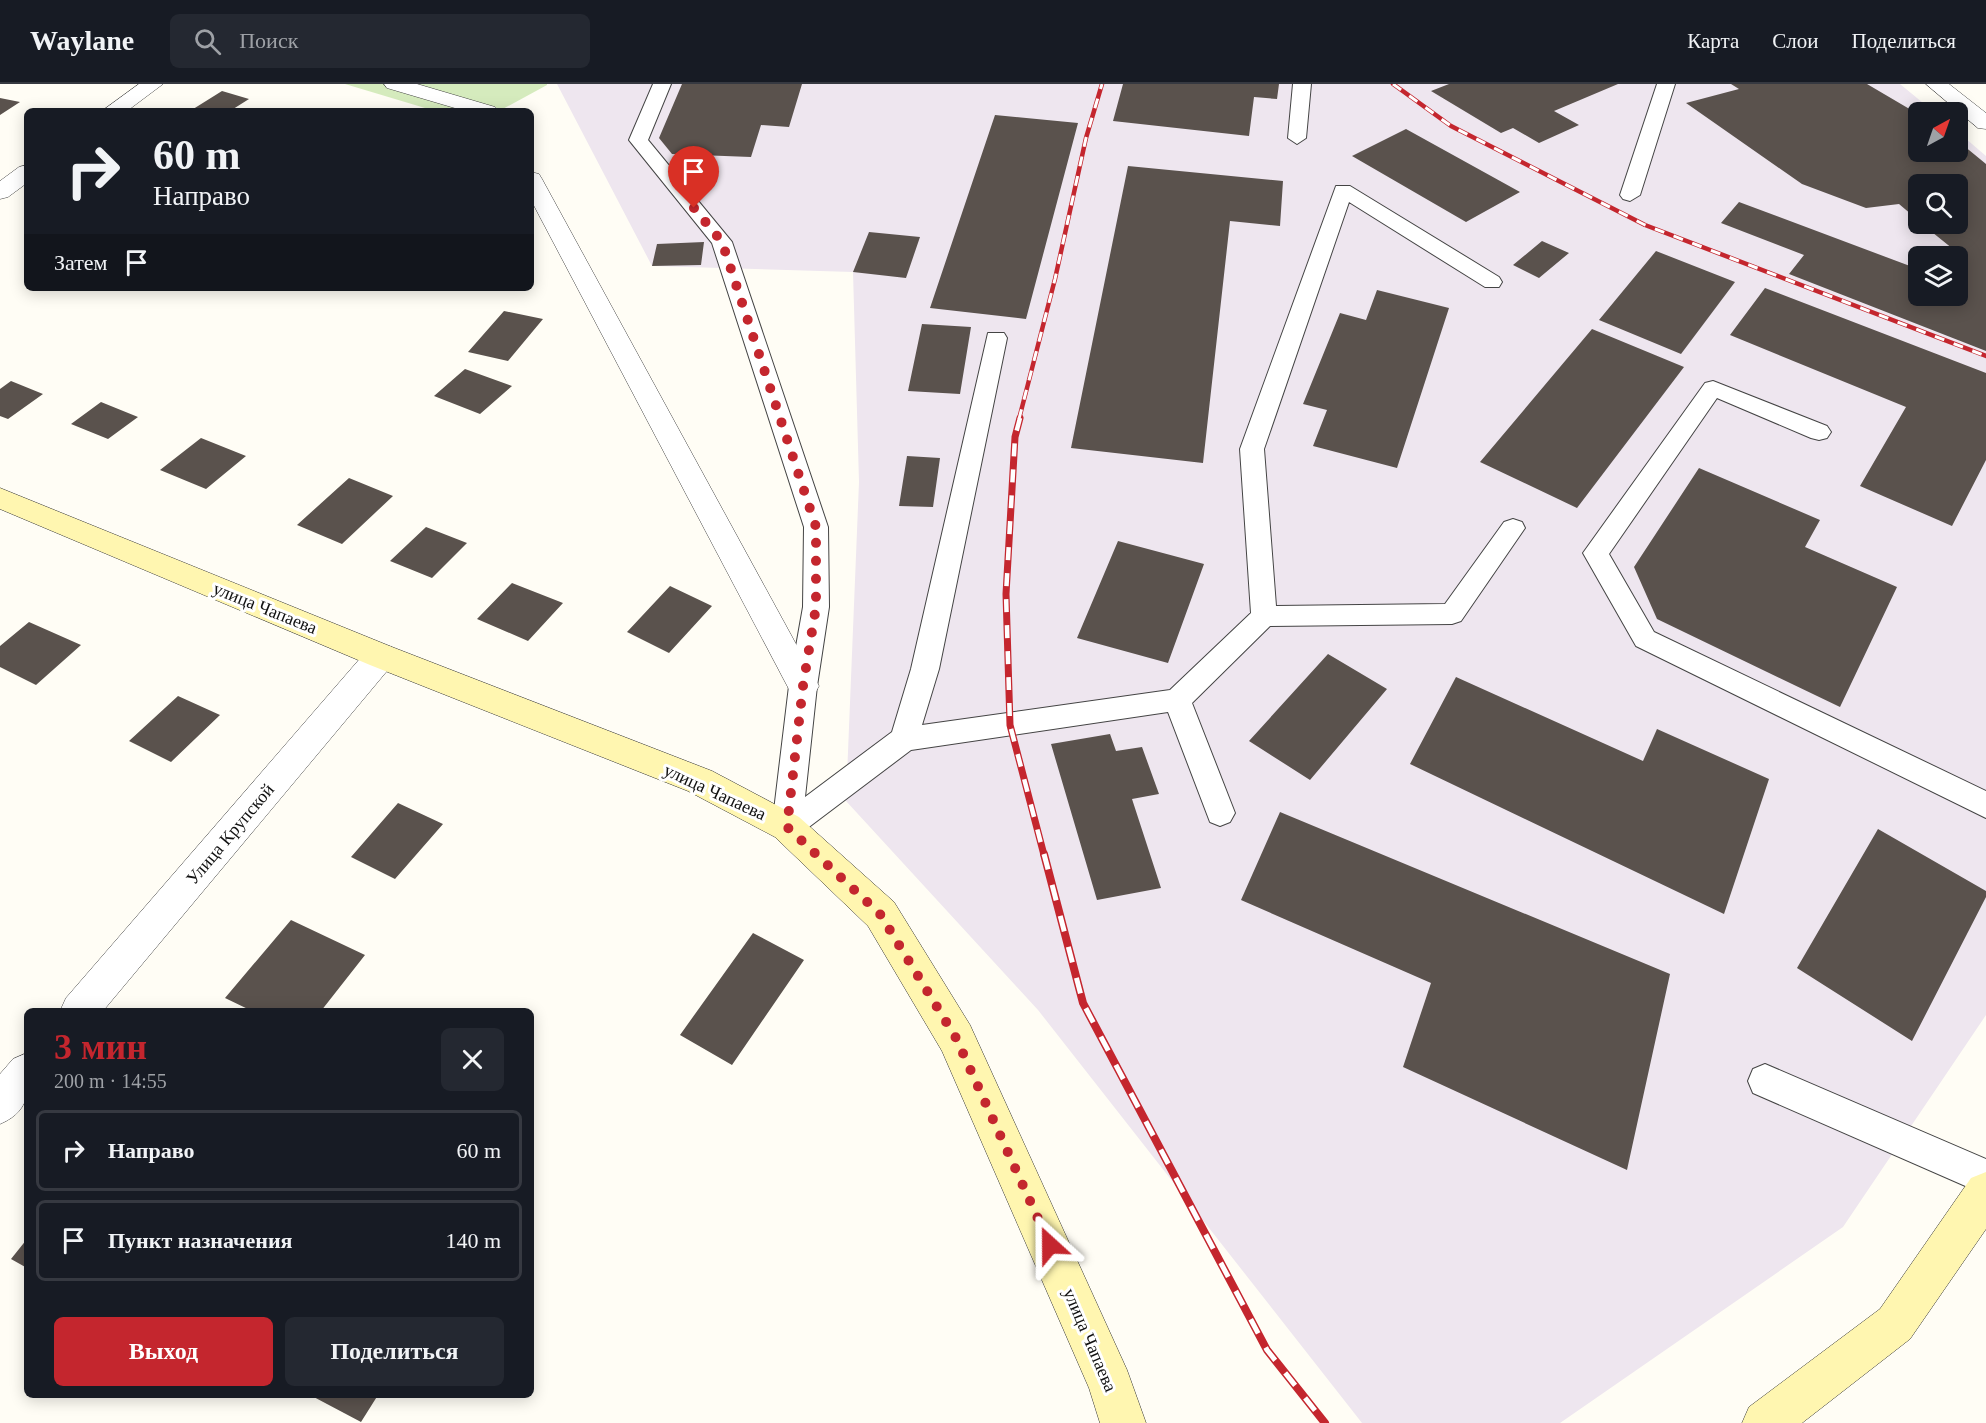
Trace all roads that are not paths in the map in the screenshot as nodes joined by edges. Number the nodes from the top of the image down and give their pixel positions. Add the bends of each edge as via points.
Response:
1 (153, 84) edge
2 (394, 84) edge
3 (662, 84) edge
4 (1302, 84) edge
5 (1666, 84) edge
6 (1936, 84) edge
7 (117, 108) edge
8 (478, 108) edge
9 (1986, 123) edge
10 (1296, 138) dead end
11 (24, 174) edge
12 (534, 185) edge
13 (0, 192) edge
14 (1630, 195) dead end
15 (1492, 282) dead end
16 (996, 338) dead end
17 (1819, 432) dead end
18 (0, 498) edge
19 (1513, 528) dead end
20 (1264, 616) junction
21 (381, 656) junction
22 (803, 686) junction
23 (1177, 700) junction
24 (904, 739) junction
25 (1986, 805) edge
26 (1220, 813) dead end
27 (787, 827) junction
28 (82, 1008) edge
29 (24, 1076) edge
30 (1765, 1081) dead end
31 (0, 1104) edge
32 (1986, 1177) edge
33 (1986, 1193) edge
34 (1122, 1411) edge
35 (1765, 1423) edge

1 - 7 street
2 - 8 street
3 - 22 lane via 638,140 722,242 816,527 816,607
4 - 10 lane
5 - 14 lane
6 - 9 street
11 - 13 street
12 - 22 street
15 - 20 lane via 1343,190 1252,449
16 - 24 lane via 925,669
17 - 25 lane via 1713,388 1596,553 1645,639
18 - 21 street, улица Чапаева
19 - 20 lane via 1452,614
20 - 23 lane
21 - 27 street, улица Чапаева via 700,781
21 - 28 street, Улица Крупской
22 - 27 lane
23 - 24 lane
23 - 26 lane
24 - 27 lane
27 - 34 street, улица Чапаева via 880,914 956,1038
29 - 31 street
30 - 32 lane
33 - 35 street via 1895,1324

